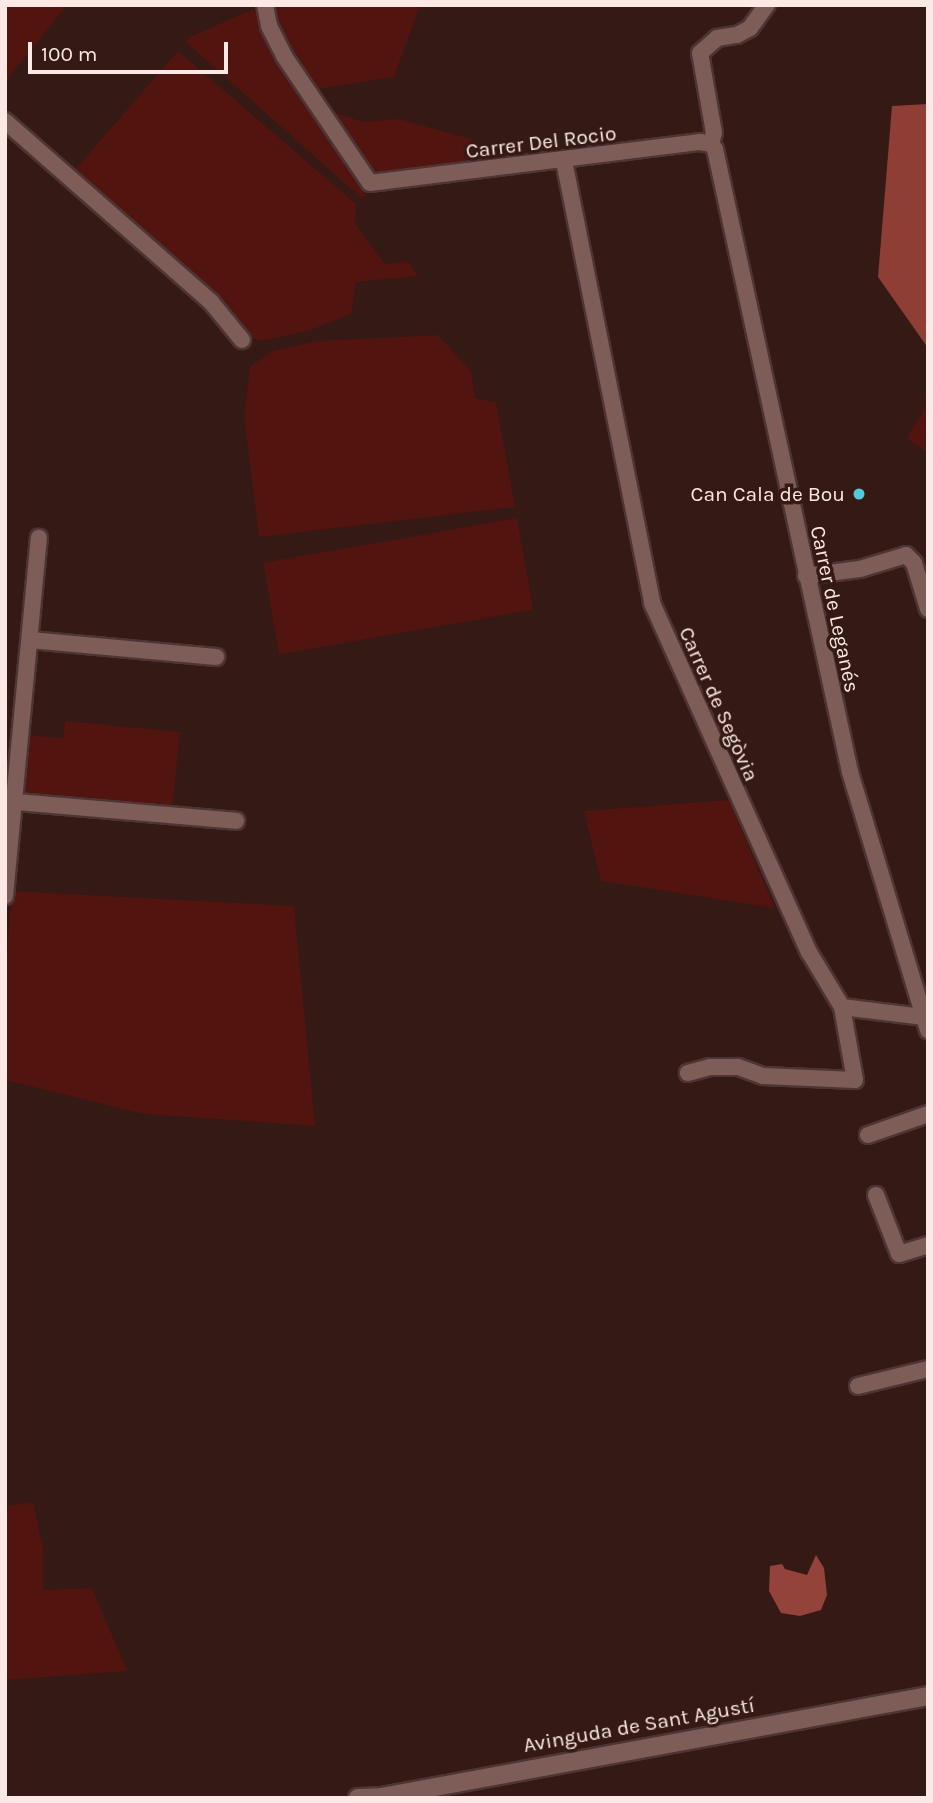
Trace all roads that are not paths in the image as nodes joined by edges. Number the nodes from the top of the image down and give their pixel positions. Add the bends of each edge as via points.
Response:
1 (265, 5) edge
2 (767, 5) edge
3 (5, 121) edge
4 (713, 146) junction
5 (564, 161) junction
6 (242, 340) dead end
7 (39, 538) dead end
8 (806, 576) junction
9 (928, 609) edge
10 (30, 640) junction
11 (216, 657) dead end
12 (16, 802) junction
13 (236, 821) dead end
14 (5, 896) edge
15 (842, 1007) junction
16 (926, 1023) edge
17 (688, 1073) dead end
18 (928, 1114) edge
19 (868, 1135) dead end
20 (876, 1195) dead end
21 (928, 1245) edge
22 (928, 1369) edge
23 (858, 1386) dead end
24 (928, 1696) edge
25 (381, 1797) edge
26 (358, 1798) edge

1 - 5 street, Carrer Del Rocio via 269,26 284,56 370,183
2 - 4 street, Carrer de Leganés via 750,28 717,38 699,53
3 - 6 street via 211,302
4 - 5 street, Carrer Del Rocio via 700,142
4 - 8 street, Carrer de Leganés
5 - 15 street, Carrer de Segòvia via 652,603 809,952
7 - 10 street
8 - 9 street via 859,569 906,555 914,563
8 - 16 street, Carrer de Leganés via 850,772
10 - 11 street
10 - 12 street
12 - 13 street
12 - 14 street
15 - 16 street
15 - 17 street, Carrer de Segòvia via 855,1080 763,1076 738,1067
18 - 19 street
20 - 21 street via 899,1254
22 - 23 street
24 - 25 street, Avinguda de Sant Agustí
25 - 26 street, Avinguda de Sant Agustí

